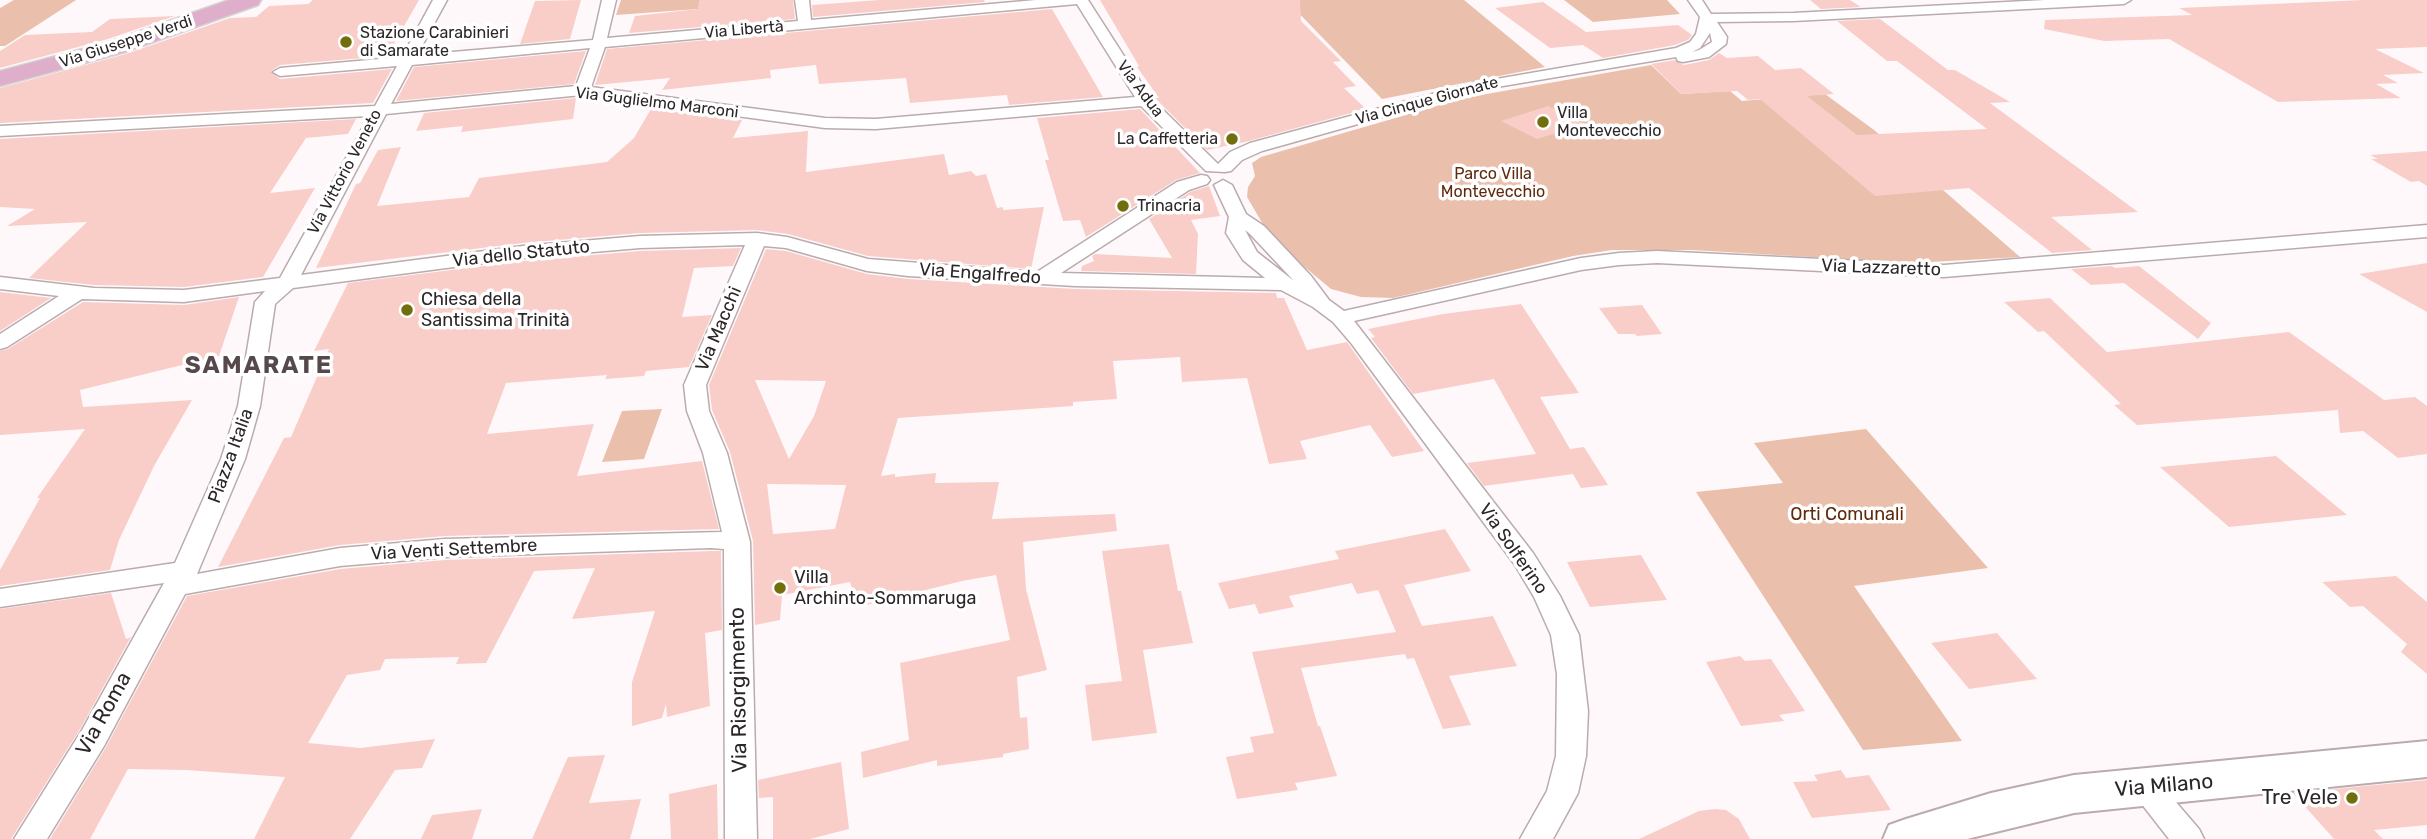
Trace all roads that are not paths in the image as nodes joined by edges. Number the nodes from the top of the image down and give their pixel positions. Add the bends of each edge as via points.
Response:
1 (440, 0) edge
2 (609, 0) edge
3 (802, 0) edge
4 (1081, 0) edge
5 (1695, 0) edge
6 (2124, 0) edge
7 (237, 3) edge
8 (1706, 18) junction
9 (805, 24) junction
10 (599, 43) junction
11 (407, 61) junction
12 (280, 72) dead end
13 (0, 79) edge
14 (582, 90) junction
15 (1145, 100) junction
16 (378, 110) junction
17 (0, 131) edge
18 (1213, 171) junction
19 (1238, 216) junction
20 (2427, 232) edge
21 (757, 239) junction
22 (1273, 248) junction
23 (1257, 262) junction
24 (1041, 278) junction
25 (0, 283) edge
26 (286, 284) junction
27 (1206, 284) junction
28 (1284, 284) junction
29 (79, 292) junction
30 (1330, 310) junction
31 (0, 343) edge
32 (737, 542) junction
33 (180, 579) junction
34 (0, 597) edge
35 (2427, 760) edge
36 (2146, 789) junction
37 (30, 839) edge
38 (741, 839) edge
39 (1536, 839) edge
40 (1906, 839) edge
41 (2188, 839) edge

1 - 11 street, Via Vittorio Veneto
2 - 10 street
3 - 9 street
4 - 9 street, Via Libertà
4 - 15 street, Via Adua
5 - 8 street, Via Cinque Giornate
6 - 8 street
7 - 13 main road, Via Giuseppe Verdi via 117,47
8 - 18 street, Via Cinque Giornate via 1720,37 1713,49 1692,57 1636,61 1478,86 1256,147
9 - 10 street, Via Libertà
10 - 11 street, Via Libertà
10 - 14 street
11 - 12 street
11 - 16 street, Via Vittorio Veneto
14 - 15 street, Via Guglielmo Marconi via 825,123 876,124
14 - 16 street, Via Guglielmo Marconi
15 - 18 street, Via Adua
16 - 17 street, Via Guglielmo Marconi
16 - 26 street, Via Vittorio Veneto
18 - 19 street, Via Solferino via 1239,172 1240,177 1223,186
18 - 24 street, Via Cinque Giornate
19 - 22 street, Via Solferino
19 - 23 street, Via Solferino via 1236,233
20 - 30 street, Via Lazzaretto via 1944,271 1619,259
21 - 24 street, Via Engalfredo via 867,265
21 - 26 street, Via dello Statuto via 523,252
21 - 32 street, Via Macchi via 695,385 698,411 715,453
22 - 23 street, Via Engalfredo
22 - 30 street, Via Solferino
23 - 27 street, Via Engalfredo via 1235,276
23 - 28 street, Via Solferino
24 - 27 street, Via Engalfredo
25 - 29 street
26 - 29 street via 184,296
26 - 33 street, Piazza Italia via 265,302 249,406 233,459
27 - 28 street, Via Engalfredo
28 - 30 street, Via Solferino
29 - 31 street
30 - 39 street, Via Solferino via 1524,559 1548,596 1565,635 1572,674 1571,756 1562,793
32 - 33 street, Via Venti Settembre via 711,539 432,549 340,556
32 - 38 street, Via Risorgimento
33 - 34 street, Via Venti Settembre
33 - 37 street, Via Roma via 93,738
35 - 36 street, Via Milano
36 - 40 street, Via Milano via 2074,794 1991,812
36 - 41 street

